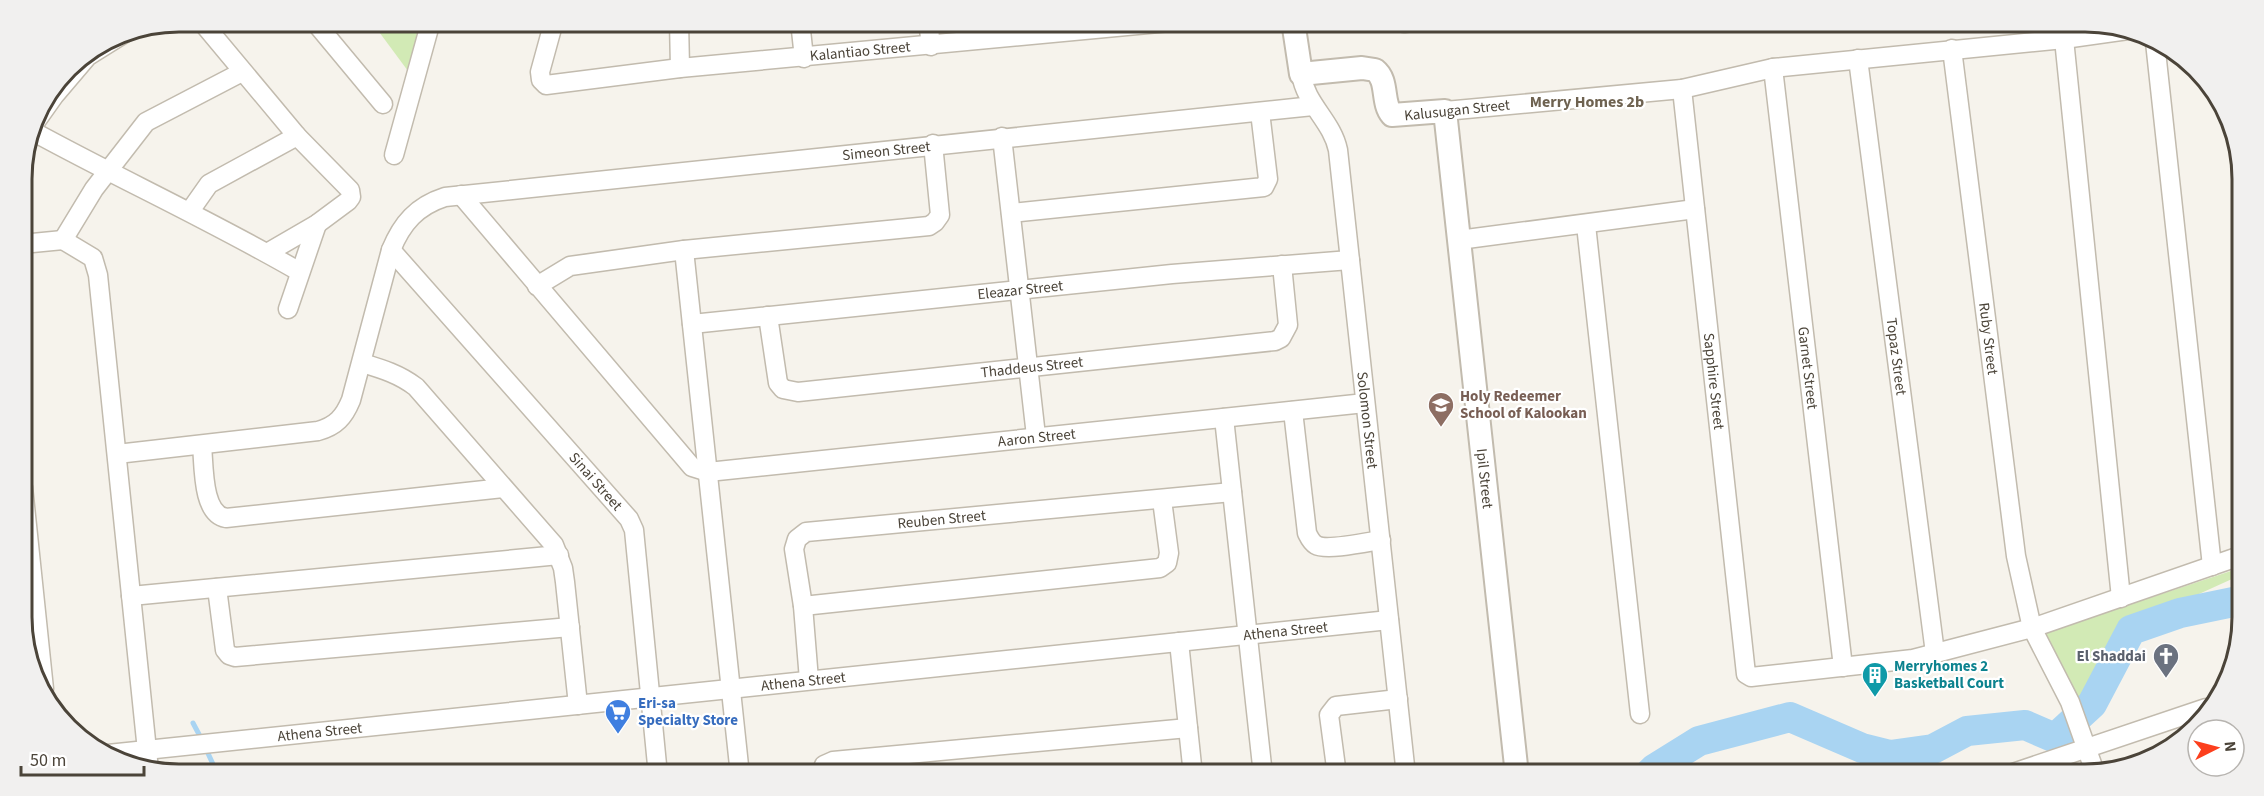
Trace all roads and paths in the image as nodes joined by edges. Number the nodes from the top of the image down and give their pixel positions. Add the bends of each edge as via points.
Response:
1 (210, 32) edge
2 (323, 32) edge
3 (428, 32) edge
4 (551, 32) edge
5 (679, 32) edge
6 (801, 32) edge
7 (929, 32) edge
8 (1070, 32) edge
9 (1294, 32) edge
10 (2106, 33) edge
11 (2064, 39) junction
12 (931, 46) junction
13 (1952, 48) junction
14 (2156, 50) edge
15 (804, 58) junction
16 (1858, 59) junction
17 (680, 68) junction
18 (1773, 68) junction
19 (242, 72) junction
20 (1300, 74) junction
21 (1682, 89) junction
22 (383, 104) dead end
23 (1313, 106) junction
24 (1445, 111) junction
25 (1260, 112) junction
26 (38, 134) edge
27 (297, 136) junction
28 (1002, 137) junction
29 (933, 144) junction
30 (394, 155) dead end
31 (108, 171) junction
32 (460, 195) junction
33 (1695, 209) junction
34 (190, 211) junction
35 (1011, 213) junction
36 (317, 224) junction
37 (1586, 225) junction
38 (63, 240) junction
39 (1459, 240) junction
40 (32, 242) edge
41 (392, 250) junction
42 (684, 250) junction
43 (267, 253) junction
44 (1350, 260) junction
45 (1282, 265) junction
46 (300, 272) junction
47 (537, 286) junction
48 (1020, 290) junction
49 (288, 309) dead end
50 (768, 316) junction
51 (692, 324) junction
52 (362, 363) junction
53 (1029, 368) junction
54 (1365, 403) junction
55 (1293, 411) junction
56 (1224, 418) junction
57 (1036, 436) junction
58 (202, 445) junction
59 (117, 454) junction
60 (708, 472) junction
61 (503, 488) junction
62 (1232, 492) junction
63 (1162, 500) junction
64 (1381, 540) junction
65 (558, 555) junction
66 (2232, 559) edge
67 (2212, 566) junction
68 (32, 574) edge
69 (217, 588) junction
70 (131, 596) junction
71 (2121, 598) junction
72 (803, 606) junction
73 (1389, 620) junction
74 (570, 627) junction
75 (2032, 628) junction
76 (1248, 635) junction
77 (1179, 642) junction
78 (1935, 653) junction
79 (1843, 667) junction
80 (42, 672) edge
81 (808, 680) junction
82 (731, 688) junction
83 (650, 697) junction
84 (1398, 699) junction
85 (578, 705) junction
86 (2200, 710) edge
87 (1640, 714) dead end
88 (1188, 728) junction
89 (2085, 741) junction
90 (147, 750) junction
91 (121, 753) edge
92 (148, 762) edge
93 (657, 764) edge
94 (739, 764) edge
95 (826, 764) edge
96 (1192, 764) edge
97 (1262, 764) edge
98 (1336, 764) edge
99 (1405, 764) edge
100 (1516, 764) edge
101 (2032, 764) edge
102 (2092, 764) edge

1 - 19 street
2 - 22 street
3 - 30 street
4 - 17 street, Kalantiao Street via 540,72 546,85
5 - 17 street
6 - 15 street
7 - 12 street
8 - 12 street, Kalantiao Street
9 - 20 street
10 - 11 street, Kalusugan Street
11 - 13 street, Kalusugan Street
11 - 71 street
12 - 15 street, Kalantiao Street
13 - 16 street, Kalusugan Street
13 - 75 street, Ruby Street via 2016,556
14 - 67 street
15 - 17 street, Kalantiao Street
16 - 18 street, Kalusugan Street
16 - 78 street, Topaz Street
18 - 21 street, Kalusugan Street
18 - 79 street, Garnet Street
19 - 27 street
19 - 31 street via 146,122
20 - 23 street, Solomon Street
20 - 24 street, Kalusugan Street via 1375,70 1382,78 1392,115
21 - 24 street, Kalusugan Street
21 - 33 street, Sapphire Street
23 - 25 street, Simeon Street
23 - 44 street, Solomon Street via 1336,141
24 - 39 street, Ipil Street
25 - 28 street, Simeon Street
25 - 35 street via 1269,179 1264,187
26 - 31 street
27 - 34 street via 209,184
27 - 36 street via 350,190 348,201
28 - 29 street, Simeon Street
28 - 35 street
29 - 32 street, Simeon Street
29 - 42 street via 940,215 929,226
31 - 34 street
31 - 38 street
32 - 41 street, Simeon Street via 430,201 416,211 398,234
32 - 47 street
33 - 37 street
33 - 79 street, Sapphire Street via 1746,674 1751,677
34 - 43 street
35 - 48 street
36 - 43 street
36 - 46 street
37 - 39 street
37 - 87 street
38 - 40 street
38 - 59 street via 86,252 97,267
39 - 100 street, Ipil Street
41 - 52 street, Simeon Street
41 - 83 street, Sinai Street via 629,519 634,530
42 - 47 street via 570,266
42 - 51 street
43 - 46 street
44 - 45 street, Eleazar Street
44 - 54 street, Solomon Street
45 - 48 street, Eleazar Street
45 - 53 street, Thaddeus Street via 1288,325 1275,341
46 - 49 street
47 - 60 street via 692,467
48 - 50 street, Eleazar Street
48 - 53 street
50 - 51 street, Eleazar Street
50 - 53 street, Thaddeus Street via 776,376 789,392
51 - 60 street
52 - 58 street, Simeon Street via 346,412 328,429
52 - 61 street via 398,375 416,387
53 - 57 street
54 - 55 street, Aaron Street
54 - 64 street, Solomon Street
55 - 56 street, Aaron Street
55 - 64 street via 1310,539 1325,547
56 - 57 street, Aaron Street
56 - 62 street
57 - 60 street, Aaron Street
58 - 59 street, Simeon Street
58 - 61 street via 208,501 215,513 226,518
59 - 70 street
60 - 82 street
61 - 65 street via 548,537
62 - 63 street, Reuben Street
62 - 76 street
63 - 72 street via 1169,553 1167,563 1160,568
63 - 72 street, Reuben Street via 806,532 797,539 794,549
64 - 73 street, Solomon Street
65 - 69 street
65 - 74 street
66 - 67 street
67 - 71 street
68 - 80 street
69 - 70 street
69 - 74 street via 225,650 235,657
70 - 90 street
71 - 75 street
72 - 81 street, Reuben Street
73 - 76 street, Athena Street
73 - 84 street, Solomon Street
74 - 85 street
75 - 78 street
75 - 89 street, Ruby Street
76 - 77 street, Athena Street
76 - 97 street
77 - 81 street, Athena Street
77 - 88 street
78 - 79 street
81 - 82 street, Athena Street
82 - 83 street, Athena Street
82 - 94 street
83 - 85 street, Athena Street
83 - 93 street, Sinai Street
84 - 98 street via 1336,706 1329,715
84 - 99 street, Solomon Street
85 - 90 street, Athena Street
86 - 89 street
88 - 95 street
88 - 96 street
89 - 101 street
89 - 102 street, Ruby Street
90 - 91 street, Athena Street
90 - 92 street

